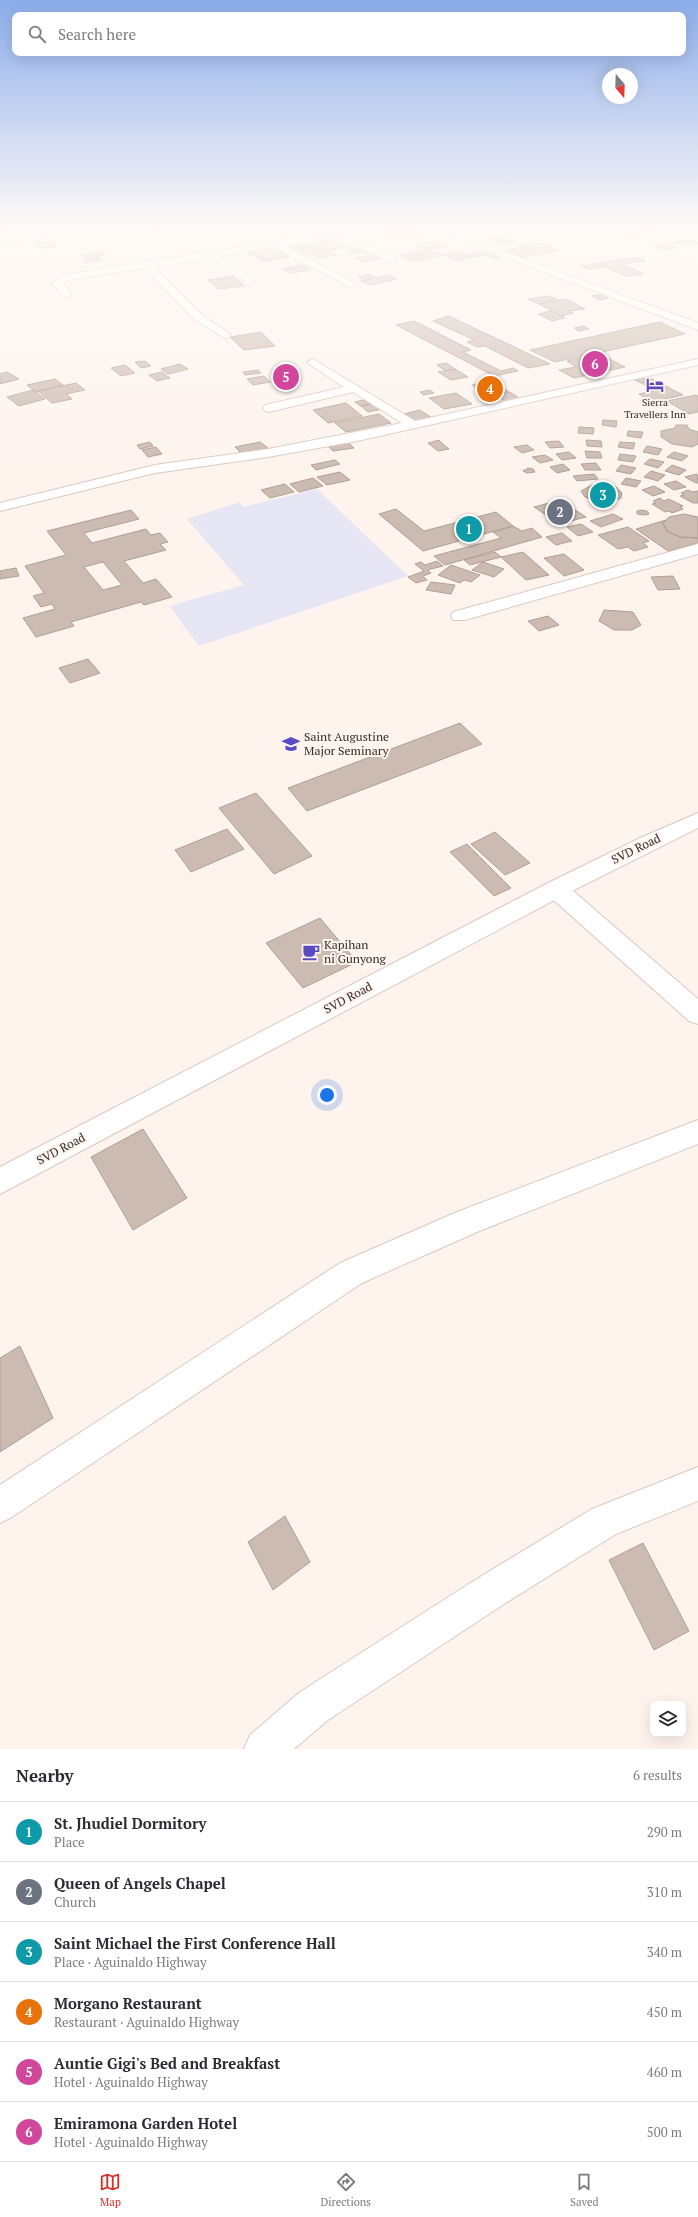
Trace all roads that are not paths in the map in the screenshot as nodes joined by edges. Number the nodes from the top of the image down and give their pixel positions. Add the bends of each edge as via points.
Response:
1 (190, 309) edge
2 (648, 309) edge
3 (698, 327) edge
4 (226, 336) dead end
5 (313, 362) dead end
6 (698, 362) edge
7 (673, 367) junction
8 (698, 376) edge
9 (355, 388) junction
10 (269, 408) dead end
11 (413, 425) junction
12 (0, 507) edge
13 (698, 549) edge
14 (459, 616) dead end
15 (698, 820) edge
16 (556, 889) junction
17 (698, 1014) edge
18 (698, 1132) edge
19 (0, 1180) edge
20 (698, 1484) edge
21 (0, 1505) edge
22 (264, 1749) edge

1 - 4 street
2 - 3 street
5 - 9 street
6 - 7 street
7 - 8 street
7 - 11 street
9 - 10 street
9 - 11 street
11 - 12 street via 268,453 155,469
13 - 14 street
15 - 16 street, SVD Road via 648,842
16 - 17 street
16 - 19 street, SVD Road
18 - 21 street via 466,1222 351,1273
20 - 22 street via 604,1521 314,1706

